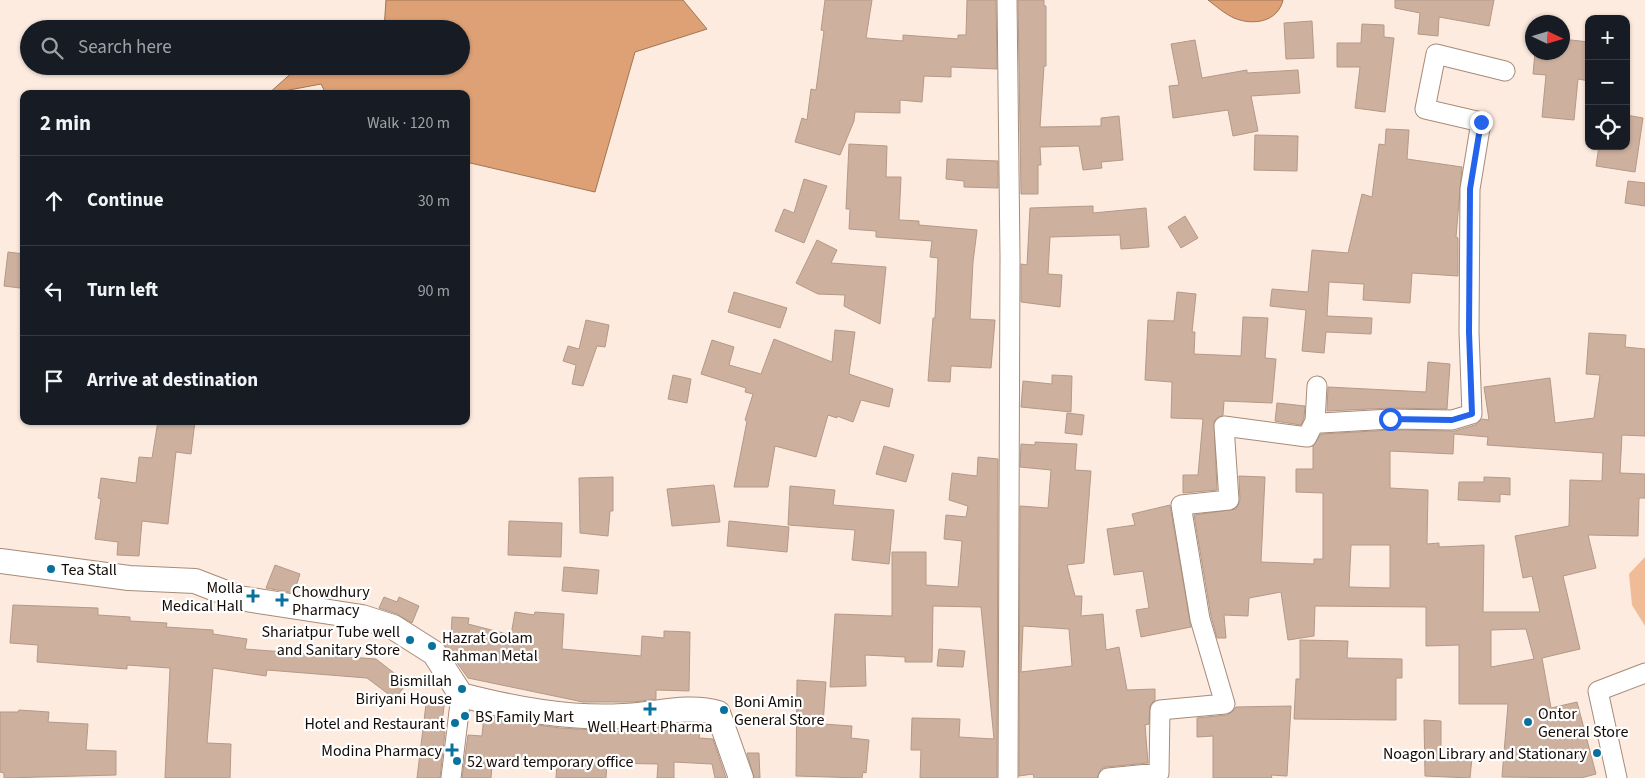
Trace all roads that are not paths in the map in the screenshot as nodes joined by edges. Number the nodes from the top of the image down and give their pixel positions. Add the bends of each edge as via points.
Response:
1 (1007, 0) edge
2 (1505, 71) dead end
3 (1317, 386) dead end
4 (1315, 421) junction
5 (0, 561) edge
6 (1645, 672) edge
7 (462, 695) junction
8 (451, 778) edge
9 (741, 778) edge
10 (1008, 778) edge
11 (1108, 778) edge
12 (1617, 778) edge

1 - 10 street via 1010,257
2 - 4 street via 1436,54 1425,109 1481,122 1470,189 1472,414 1452,420
3 - 4 street
4 - 11 street via 1307,437 1224,426 1229,500 1181,505 1200,619 1225,704 1160,710 1159,773
5 - 7 street via 129,578 195,581 240,598 362,617 393,627 434,653
6 - 12 street via 1598,692
7 - 8 street
7 - 9 street via 517,709 575,716 623,716 702,708 718,713

